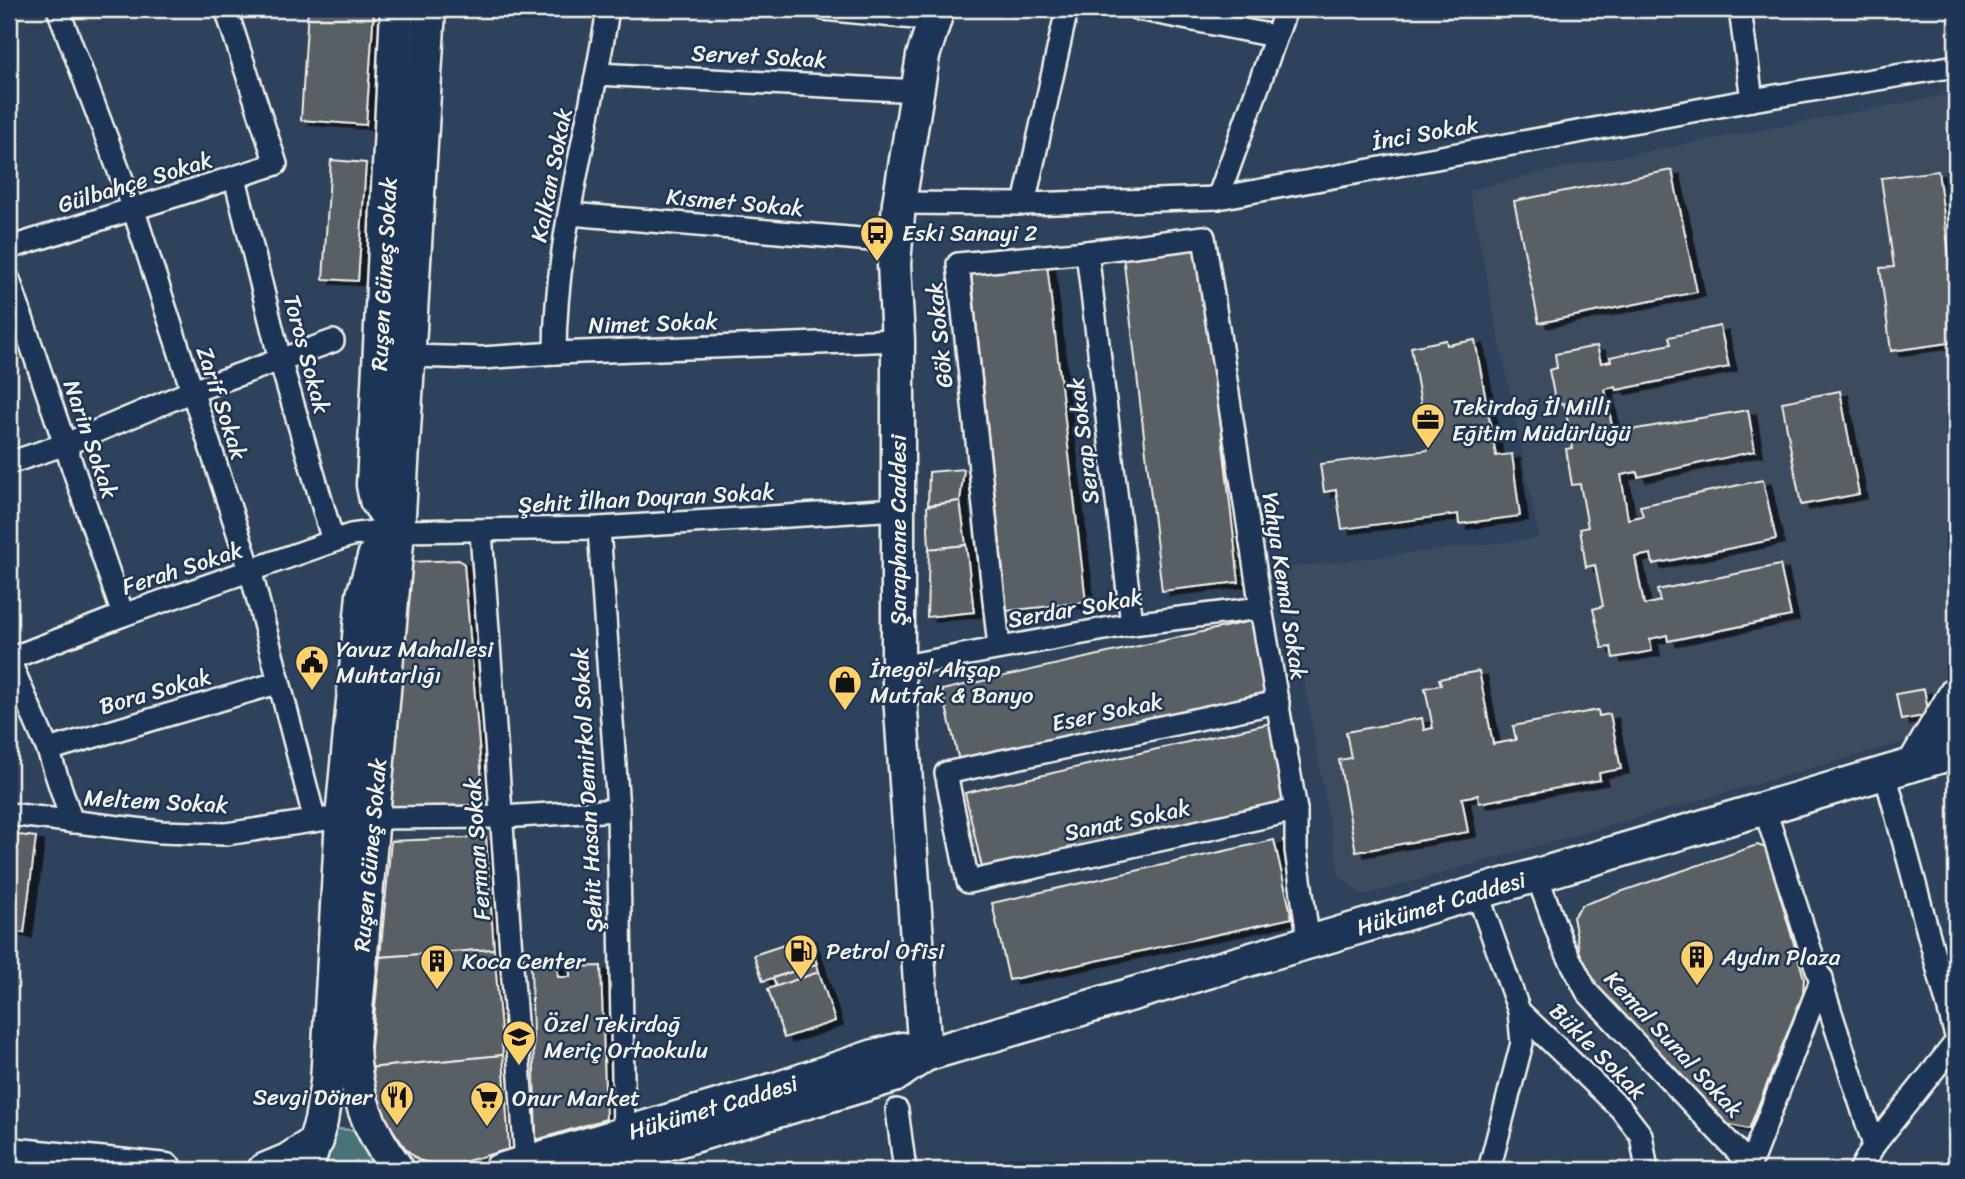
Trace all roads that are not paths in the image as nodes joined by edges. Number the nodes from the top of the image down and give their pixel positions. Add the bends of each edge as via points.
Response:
1 (58, 9) edge
2 (226, 9) edge
3 (397, 9) edge
4 (429, 9) edge
5 (608, 9) edge
6 (824, 9) edge
7 (1067, 9) edge
8 (1139, 9) edge
9 (1286, 9) edge
10 (1740, 9) edge
11 (936, 14) edge
12 (1274, 36) junction
13 (1956, 66) edge
14 (598, 74) junction
15 (918, 91) junction
16 (1752, 100) junction
17 (235, 178) junction
18 (1218, 198) junction
19 (900, 203) junction
20 (1024, 204) junction
21 (134, 211) junction
22 (570, 214) junction
23 (1205, 237) joint
24 (895, 242) junction
25 (9, 248) edge
26 (1087, 252) junction
27 (9, 280) edge
28 (898, 340) junction
29 (334, 341) dead end
30 (555, 353) junction
31 (409, 356) junction
32 (280, 360) junction
33 (190, 392) junction
34 (66, 444) junction
35 (9, 463) edge
36 (897, 509) junction
37 (599, 528) junction
38 (386, 532) junction
39 (481, 532) junction
40 (333, 541) junction
41 (251, 573) junction
42 (1261, 608) junction
43 (123, 615) junction
44 (1132, 624) junction
45 (999, 648) junction
46 (9, 660) edge
47 (898, 667) junction
48 (277, 683) junction
49 (1956, 693) edge
50 (1278, 702) junction
51 (48, 750) junction
52 (1956, 752) edge
53 (1900, 769) junction
54 (1764, 807) junction
55 (618, 810) junction
56 (1296, 810) junction
57 (9, 814) edge
58 (501, 817) junction
59 (343, 819) junction
60 (72, 822) junction
61 (1537, 876) junction
62 (968, 882) joint
63 (1478, 894) junction
64 (1309, 944) junction
65 (1822, 978) junction
66 (1519, 1011) junction
67 (1956, 1036) edge
68 (1956, 1042) edge
69 (925, 1055) junction
70 (782, 1099) junction
71 (897, 1110) dead end
72 (624, 1133) junction
73 (317, 1141) junction
74 (1874, 1145) junction
75 (9, 1154) edge
76 (513, 1166) edge
77 (1749, 1168) edge
78 (166, 1170) edge
79 (264, 1170) edge
80 (306, 1170) edge
81 (398, 1170) edge
82 (580, 1170) edge
83 (905, 1170) edge
84 (1489, 1170) edge
85 (1644, 1170) edge
86 (1860, 1170) edge

1 - 21 street, Zarif Sokak
2 - 17 street, Gülbahçe Sokak via 276,164
3 - 38 street, Ruşen Güneş Sokak via 373,485
4 - 31 street, Ruşen Güneş Sokak
5 - 14 street, Kalkan Sokak
6 - 11 street
7 - 20 street
8 - 12 street
9 - 12 street
10 - 16 street
11 - 15 street, Şaraphane Caddesi
12 - 18 street
13 - 16 street, İnci Sokak
14 - 15 street, Servet Sokak
14 - 22 street, Kalkan Sokak
15 - 19 street, Şaraphane Caddesi
16 - 18 street, İnci Sokak
17 - 21 street, Gülbahçe Sokak
17 - 32 street, Toros Sokak
18 - 20 street, İnci Sokak
19 - 20 street, İnci Sokak
19 - 24 street, Şaraphane Caddesi
21 - 25 street, Gülbahçe Sokak
21 - 33 street, Zarif Sokak
22 - 24 street, Kısmet Sokak
22 - 30 street, Kalkan Sokak via 558,272
23 - 26 street, Gök Sokak
23 - 42 street, Yahya Kemal Sokak
24 - 28 street, Şaraphane Caddesi
26 - 44 street, Serap Sokak
26 - 45 street, Gök Sokak via 958,264
27 - 34 street, Narin Sokak
28 - 30 street, Nimet Sokak
28 - 36 street, Şaraphane Caddesi
29 - 32 street
30 - 31 street, Nimet Sokak
31 - 38 street, Ruşen Güneş Sokak
32 - 33 street
32 - 40 street, Toros Sokak
33 - 34 street
33 - 41 street, Zarif Sokak
34 - 35 street
34 - 43 street, Narin Sokak
36 - 37 street, Şehit İlhan Doyran Sokak
36 - 47 street, Şaraphane Caddesi
37 - 39 street, Şehit İlhan Doyran Sokak
37 - 55 street, Şehit Hasan Demirkol Sokak
38 - 39 street, Şehit İlhan Doyran Sokak
38 - 40 street, Ferah Sokak
38 - 59 street, Ruşen Güneş Sokak
39 - 58 street, Ferman Sokak
40 - 41 street, Ferah Sokak
41 - 43 street, Ferah Sokak
41 - 48 street, Zarif Sokak
42 - 44 street, Serdar Sokak
42 - 50 street, Yahya Kemal Sokak
43 - 46 street, Ferah Sokak
44 - 45 street, Serdar Sokak
45 - 47 street, Serdar Sokak
46 - 51 street
47 - 69 street, Şaraphane Caddesi
48 - 51 street, Bora Sokak
48 - 59 street, Zarif Sokak
49 - 53 street
50 - 56 street, Yahya Kemal Sokak
50 - 62 street, Eser Sokak via 946,773
51 - 60 street
52 - 53 street, Hükümet Caddesi
53 - 54 street, Hükümet Caddesi
53 - 67 street
54 - 61 street, Hükümet Caddesi
54 - 65 street
55 - 58 street, Meltem Sokak
55 - 72 street, Şehit Hasan Demirkol Sokak
56 - 62 street, Sanat Sokak
56 - 64 street, Yahya Kemal Sokak via 1296,850
57 - 60 street, Meltem Sokak
58 - 59 street, Meltem Sokak
58 - 76 street, Ferman Sokak
59 - 60 street, Meltem Sokak via 226,834
59 - 73 street, Ruşen Güneş Sokak via 327,1082
59 - 81 street, Ruşen Güneş Sokak via 353,1075 359,1103
61 - 63 street, Hükümet Caddesi
61 - 77 street, Kemal Sunal Sokak via 1562,944 1587,992
63 - 64 street, Hükümet Caddesi
63 - 66 street
64 - 69 street, Hükümet Caddesi
65 - 74 street
65 - 77 street
66 - 84 street via 1522,1042
66 - 85 street, Bükle Sokak via 1621,1109 1641,1135
68 - 74 street
69 - 70 street, Hükümet Caddesi via 915,1050 892,1052
70 - 72 street, Hükümet Caddesi
70 - 82 street, Hükümet Caddesi
71 - 83 street
72 - 76 street, Hükümet Caddesi
73 - 79 street
73 - 80 street, Ruşen Güneş Sokak
74 - 86 street
75 - 78 street

